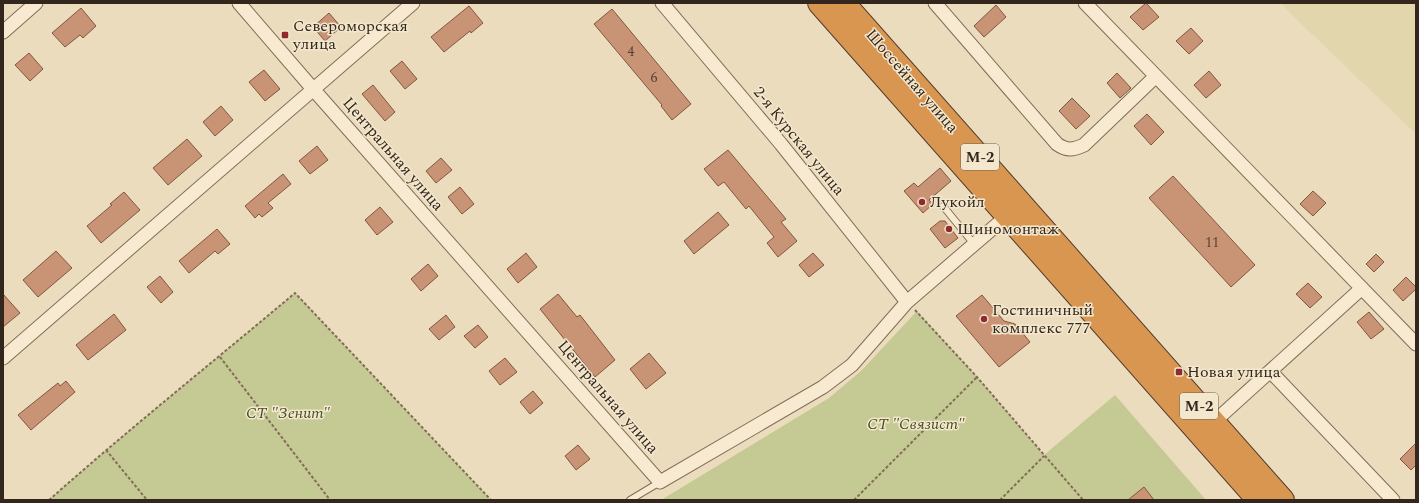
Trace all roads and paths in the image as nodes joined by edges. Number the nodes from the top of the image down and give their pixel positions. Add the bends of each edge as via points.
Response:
1 (36, 3) edge
2 (239, 3) edge
3 (413, 3) edge
4 (662, 3) edge
5 (820, 3) edge
6 (844, 3) edge
7 (935, 3) edge
8 (1085, 3) edge
9 (3, 32) edge
10 (1156, 76) junction
11 (313, 89) junction
12 (943, 206) dead end
13 (1007, 216) junction
14 (974, 244) junction
15 (1362, 288) junction
16 (906, 302) junction
17 (1416, 344) edge
18 (220, 356) junction
19 (3, 358) edge
20 (1271, 372) junction
21 (977, 377) junction
22 (1214, 422) junction
23 (106, 450) junction
24 (1044, 456) junction
25 (660, 482) junction
26 (49, 500) edge
27 (147, 500) edge
28 (330, 500) edge
29 (491, 500) edge
30 (630, 500) edge
31 (854, 500) edge
32 (1000, 500) edge
33 (1083, 500) edge
34 (1258, 500) edge
35 (1283, 500) edge
36 (1393, 500) edge

1 - 9 street
2 - 11 street, Центральная улица
3 - 11 street
4 - 16 street, 2-я Курская улица via 781,144
5 - 13 highway, Шоссейная улица / М-2
6 - 22 highway, Шоссейная улица / М-2
7 - 10 street via 1057,144 1065,149 1084,145
8 - 10 street
10 - 15 street
11 - 19 street
11 - 25 street, Центральная улица
12 - 14 lane
13 - 14 street
13 - 34 highway, Шоссейная улица / М-2
14 - 16 street
15 - 17 street
15 - 20 street
16 - 21 path
16 - 25 street via 852,365 824,387
18 - 23 path
18 - 28 path
18 - 29 path via 295,293
20 - 22 street
20 - 36 street
21 - 24 path
21 - 31 path
22 - 35 highway, Шоссейная улица / М-2
23 - 26 path
23 - 27 path
24 - 32 path
24 - 33 path
25 - 30 lane

